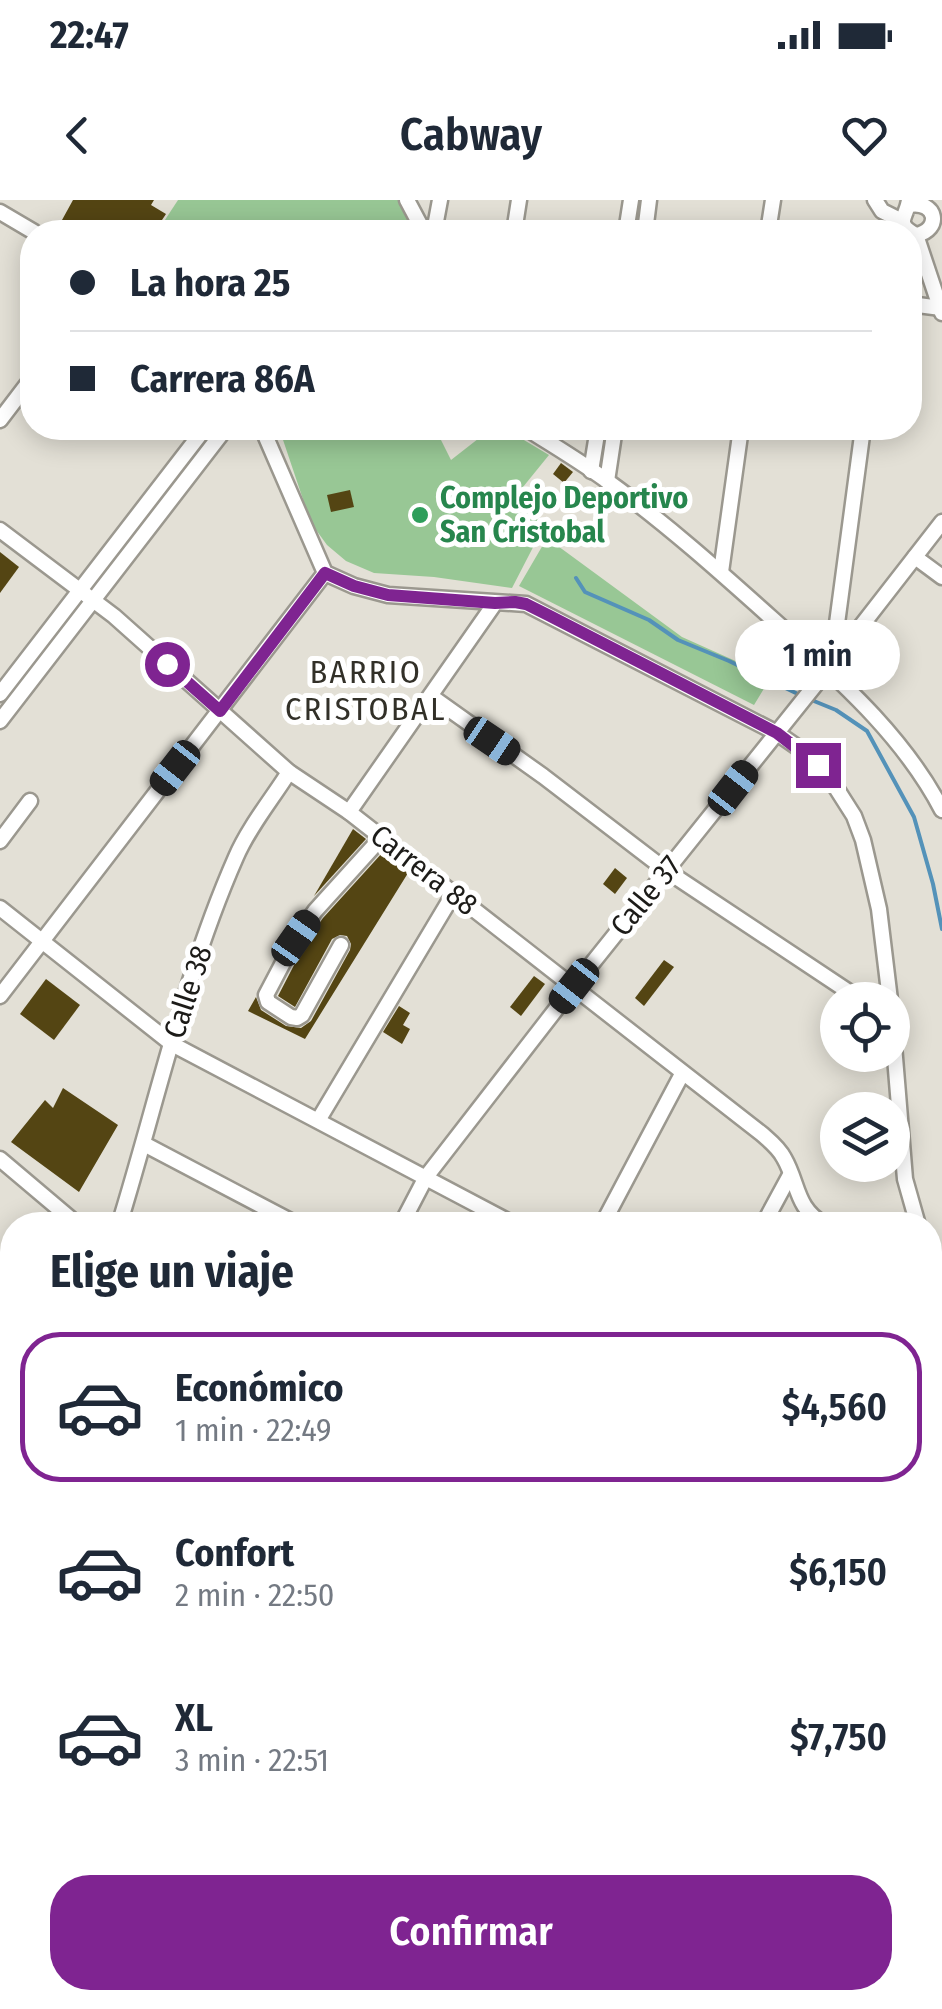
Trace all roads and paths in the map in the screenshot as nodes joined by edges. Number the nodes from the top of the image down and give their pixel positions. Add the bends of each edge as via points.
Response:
1 (876, 203) edge
2 (909, 203) edge
3 (898, 220) edge
4 (938, 222) edge
5 (922, 253) edge
6 (941, 310) edge
7 (20, 394) edge
8 (0, 420) edge
9 (196, 440) edge
10 (217, 440) edge
11 (267, 440) edge
12 (544, 440) edge
13 (596, 440) edge
14 (614, 440) edge
15 (739, 440) edge
16 (861, 440) edge
17 (591, 472) junction
18 (607, 481) junction
19 (942, 522) edge
20 (0, 530) edge
21 (915, 556) junction
22 (721, 572) junction
23 (325, 573) junction
24 (942, 577) edge
25 (81, 590) junction
26 (94, 601) junction
27 (495, 603) junction
28 (840, 654) junction
29 (824, 674) junction
30 (0, 694) edge
31 (432, 697) junction
32 (220, 711) junction
33 (0, 721) edge
34 (777, 733) junction
35 (290, 772) junction
36 (30, 802) dead end
37 (942, 810) edge
38 (349, 812) junction
39 (382, 837) junction
40 (0, 841) edge
41 (667, 871) junction
42 (454, 894) junction
43 (0, 908) edge
44 (41, 941) junction
45 (342, 945) dead end
46 (834, 982) edge
47 (888, 982) edge
48 (574, 986) junction
49 (0, 996) edge
50 (172, 1044) junction
51 (896, 1072) edge
52 (682, 1074) junction
53 (318, 1120) junction
54 (144, 1144) junction
55 (0, 1160) edge
56 (790, 1175) junction
57 (426, 1177) junction
58 (62, 1212) edge
59 (122, 1212) edge
60 (273, 1212) edge
61 (407, 1212) edge
62 (491, 1212) edge
63 (609, 1212) edge
64 (769, 1212) edge
65 (808, 1212) edge
66 (914, 1212) edge

1 - 3 street
2 - 4 street via 925,204
5 - 6 street
7 - 8 street
9 - 25 street
10 - 26 street
11 - 23 street
12 - 17 street
13 - 17 street
14 - 18 street
15 - 22 street
16 - 28 street via 836,631
17 - 18 street
18 - 22 street
19 - 21 street, Calle 37
20 - 25 street, Carrera 88
21 - 24 street
21 - 28 street, Calle 37
22 - 29 street
23 - 27 street via 388,595
23 - 32 street
25 - 26 street, Carrera 88
25 - 30 street
26 - 32 street, Carrera 88
26 - 33 street
27 - 31 street
27 - 34 street via 538,610
28 - 29 street, Calle 37
29 - 34 street, Calle 37
29 - 37 street via 887,730
31 - 38 street
31 - 41 street
32 - 35 street, Carrera 88
32 - 44 street
34 - 41 street, Calle 37
34 - 47 street via 818,765 854,816 872,868
35 - 38 street, Carrera 88
35 - 50 street, Calle 38 via 237,853
36 - 40 street
38 - 39 street, Carrera 88
39 - 42 street, Carrera 88
39 - 45 street via 296,938 268,1002 291,1017 302,1015
41 - 46 street
41 - 48 street, Calle 37
42 - 48 street, Carrera 88
42 - 53 street
43 - 44 street
44 - 49 street
44 - 50 street
48 - 52 street, Carrera 88
48 - 57 street, Calle 37
50 - 53 street
50 - 54 street, Calle 38
51 - 66 street via 905,1180
52 - 56 street, Carrera 88 via 778,1148
52 - 63 street
53 - 57 street
54 - 59 street, Calle 38
54 - 60 street
55 - 58 street
56 - 64 street
56 - 65 street, Carrera 88
57 - 61 street, Calle 37
57 - 62 street

